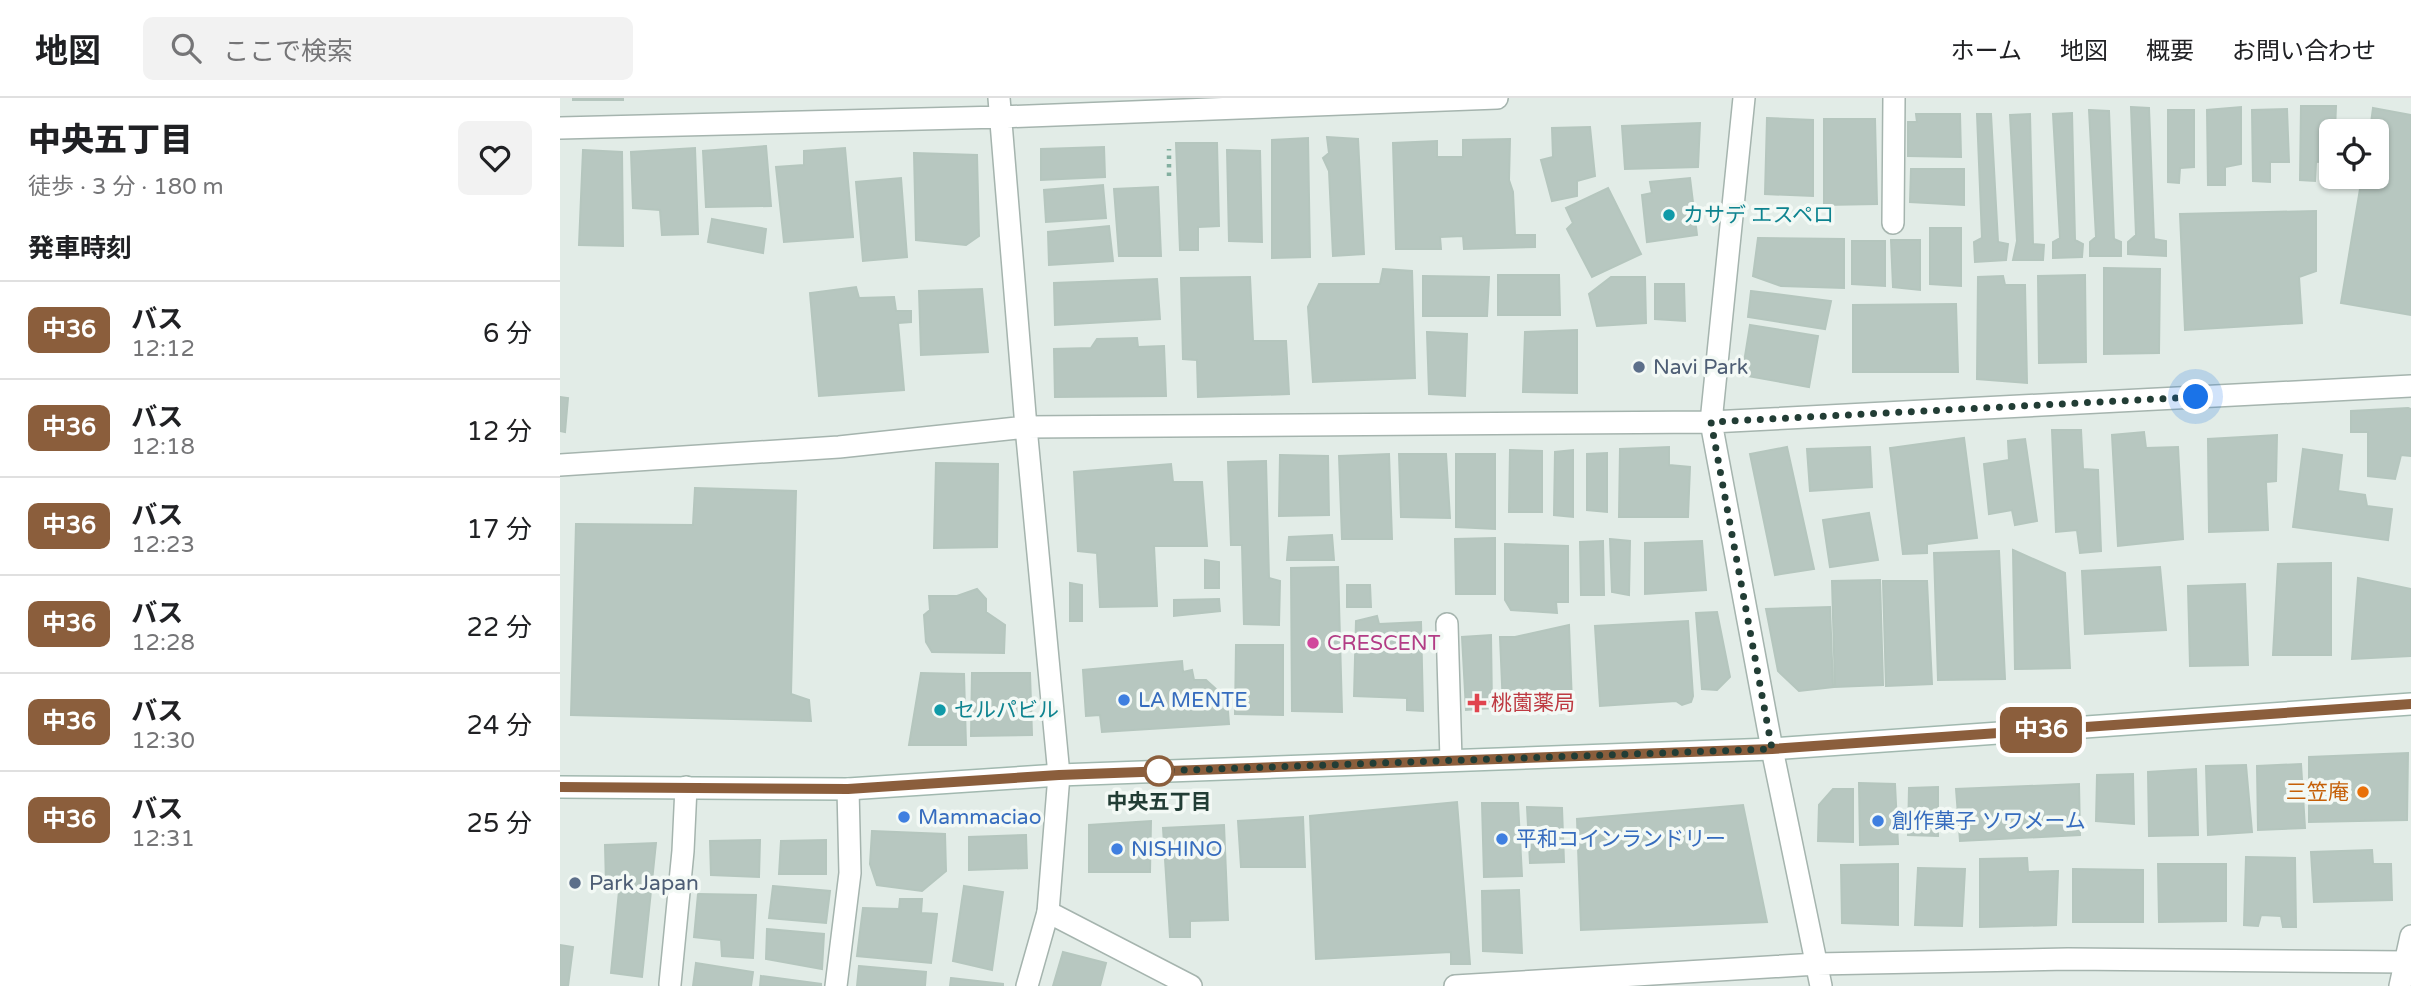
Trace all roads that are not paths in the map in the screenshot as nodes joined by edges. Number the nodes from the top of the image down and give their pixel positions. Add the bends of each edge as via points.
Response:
1 (1497, 98) edge
2 (1744, 98) edge
3 (1895, 98) edge
4 (1000, 108) edge
5 (560, 128) edge
6 (1893, 223) dead end
7 (2411, 386) edge
8 (1711, 422) junction
9 (1026, 427) junction
10 (560, 466) edge
11 (1447, 624) dead end
12 (2411, 704) edge
13 (1772, 749) junction
14 (1451, 760) junction
15 (1059, 775) junction
16 (560, 787) edge
17 (686, 787) junction
18 (848, 789) junction
19 (1048, 912) junction
20 (2411, 936) edge
21 (2408, 962) edge
22 (1817, 964) junction
23 (670, 984) dead end
24 (836, 986) edge
25 (1027, 986) edge
26 (1191, 986) edge
27 (1455, 986) edge
28 (1821, 986) edge
29 (2400, 986) edge

1 - 4 street
2 - 8 street
3 - 6 street
4 - 5 street
4 - 9 street
7 - 8 street
8 - 9 street
8 - 13 street
9 - 10 street via 839,447
9 - 15 street
11 - 14 street
12 - 13 street
13 - 14 street
13 - 22 street
14 - 15 street
15 - 18 street
15 - 19 street
16 - 17 street
17 - 18 street
17 - 23 street
18 - 24 street via 850,873
19 - 25 street
19 - 26 street
20 - 21 street
21 - 22 street via 2068,959
21 - 29 street
22 - 27 street
22 - 28 street

